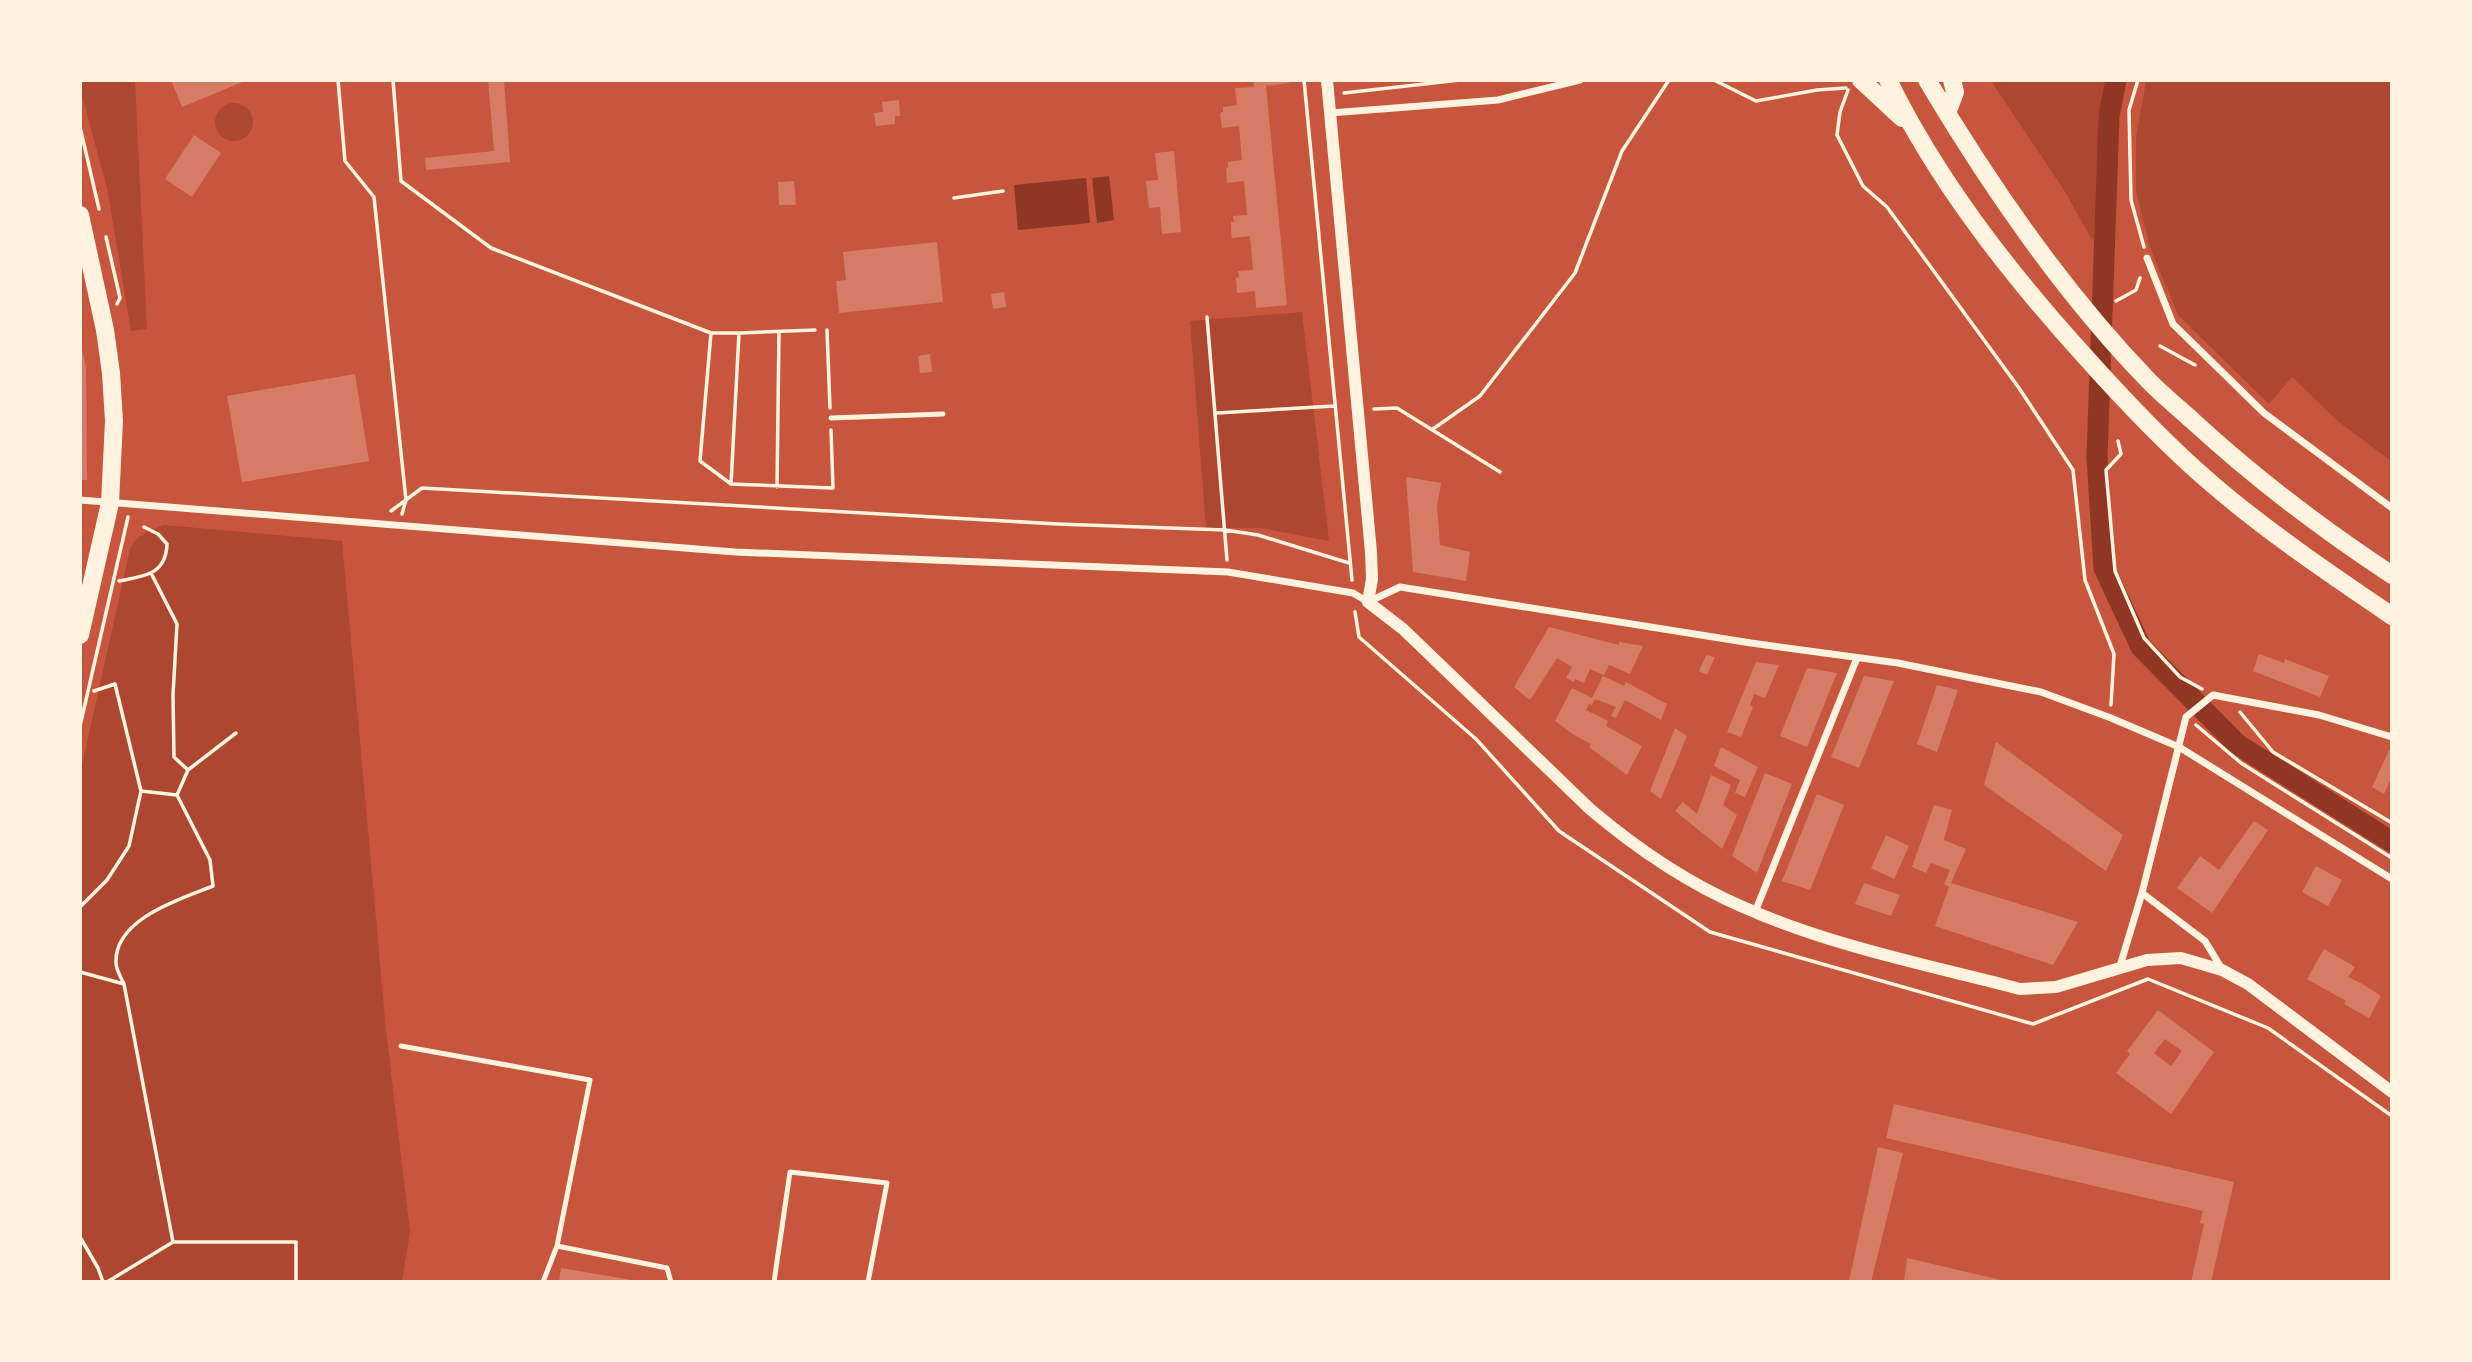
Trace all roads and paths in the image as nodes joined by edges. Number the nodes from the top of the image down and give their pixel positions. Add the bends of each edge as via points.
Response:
1 (338, 80) edge
2 (393, 80) edge
3 (1304, 80) edge
4 (1327, 80) edge
5 (1460, 80) edge
6 (1580, 80) edge
7 (1669, 80) edge
8 (1714, 80) edge
9 (1888, 80) edge
10 (1927, 80) edge
11 (1952, 80) edge
12 (2138, 80) edge
13 (1854, 84) edge
14 (1339, 93) dead end
15 (1330, 113) junction
16 (1947, 113) junction
17 (1914, 129) junction
18 (1003, 191) dead end
19 (954, 198) dead end
20 (80, 215) edge
21 (2147, 258) junction
22 (2116, 301) dead end
23 (1207, 317) dead end
24 (815, 330) dead end
25 (827, 330) dead end
26 (779, 332) junction
27 (711, 333) junction
28 (739, 333) junction
29 (1335, 406) junction
30 (1357, 407) junction
31 (1217, 413) junction
32 (943, 414) dead end
33 (831, 418) junction
34 (1433, 429) junction
35 (2118, 441) dead end
36 (1500, 472) dead end
37 (731, 484) junction
38 (776, 487) junction
39 (80, 500) edge
40 (406, 500) junction
41 (110, 503) junction
42 (2392, 508) edge
43 (388, 514) dead end
44 (128, 519) dead end
45 (398, 526) junction
46 (144, 527) dead end
47 (1225, 530) junction
48 (1228, 572) junction
49 (152, 575) junction
50 (2392, 575) edge
51 (119, 581) dead end
52 (1368, 602) junction
53 (2392, 615) edge
54 (1355, 616) dead end
55 (80, 635) edge
56 (1857, 658) junction
57 (94, 691) dead end
58 (2213, 695) junction
59 (2227, 698) junction
60 (2186, 717) junction
61 (2111, 718) junction
62 (80, 726) edge
63 (236, 733) dead end
64 (2392, 737) edge
65 (2179, 747) junction
66 (188, 770) junction
67 (141, 791) junction
68 (177, 795) junction
69 (2392, 823) edge
70 (2392, 858) edge
71 (2392, 879) edge
72 (2142, 893) junction
73 (80, 907) edge
74 (1755, 912) junction
75 (2120, 966) junction
76 (2222, 970) junction
77 (80, 972) edge
78 (124, 984) junction
79 (401, 1046) dead end
80 (2392, 1092) edge
81 (2392, 1116) edge
82 (80, 1237) edge
83 (173, 1242) junction
84 (557, 1246) junction
85 (105, 1282) edge
86 (296, 1282) edge
87 (543, 1282) edge
88 (671, 1282) edge
89 (774, 1282) edge
90 (868, 1282) edge

1 - 40 path via 345,161 374,197
2 - 27 path via 401,181 491,248
3 - 29 path
4 - 15 street
5 - 14 path
6 - 15 street via 1498,100
7 - 34 path via 1622,151 1575,273 1480,396
8 - 13 path via 1756,101
9 - 17 main road
10 - 16 main road
11 - 16 main road via 1955,92
12 - 21 path via 2129,110 2131,200
13 - 17 main road
13 - 61 path via 1840,112 1837,135 1863,186 1887,207 2020,388 2073,470 2085,580 2114,654
15 - 30 street
16 - 50 main road via 2077,300 2148,380 2246,470
17 - 53 main road via 1967,212 2029,295 2128,405 2212,484
18 - 19 path
20 - 41 main road via 111,373
21 - 22 path via 2136,290
21 - 42 street via 2173,324 2264,413
23 - 31 path
24 - 26 path
25 - 33 path
26 - 28 path
26 - 38 path
27 - 28 path
27 - 37 path via 700,461
28 - 37 path
29 - 30 path
29 - 31 path
29 - 47 path via 1349,563 1258,535
30 - 34 path via 1397,408
30 - 52 street via 1371,552
31 - 47 path
32 - 33 lane
33 - 38 path via 834,488
34 - 36 path
35 - 58 path via 2121,454 2106,470 2115,571 2144,638 2180,677
37 - 38 path
39 - 41 street
40 - 43 path
40 - 45 path
40 - 47 path via 422,488
41 - 45 street
41 - 55 main road
44 - 62 path
45 - 48 street via 735,552
46 - 49 path via 167,544 167,556
47 - 48 path
48 - 52 street via 1353,593
49 - 51 path
49 - 66 path via 177,624 174,757
52 - 56 street via 1400,587
52 - 74 street via 1403,629 1621,835 1679,873
54 - 81 path via 1359,637 1476,739 1559,831 1710,932 2033,1024 2148,979 2268,1028
56 - 61 street via 2041,692
56 - 74 street
57 - 67 path via 115,684
58 - 59 street
58 - 60 street
59 - 64 street via 2319,715
59 - 69 path via 2273,752
60 - 65 street
60 - 70 path via 2241,763
61 - 65 street
63 - 66 path
65 - 71 street
65 - 72 street
66 - 68 path
67 - 68 path
67 - 73 path via 129,846 107,880
68 - 78 path via 210,860 213,886 161,906 123,935 116,964
72 - 75 street
72 - 76 street via 2205,941
74 - 75 street via 1812,934 2020,989 2056,987
75 - 76 street via 2181,958
76 - 80 street via 2248,984
77 - 78 path
78 - 83 path
79 - 84 lane via 590,1080
82 - 85 path
83 - 85 path
83 - 86 path via 296,1242
84 - 87 lane
84 - 88 lane via 667,1268
89 - 90 lane via 790,1172 887,1183

